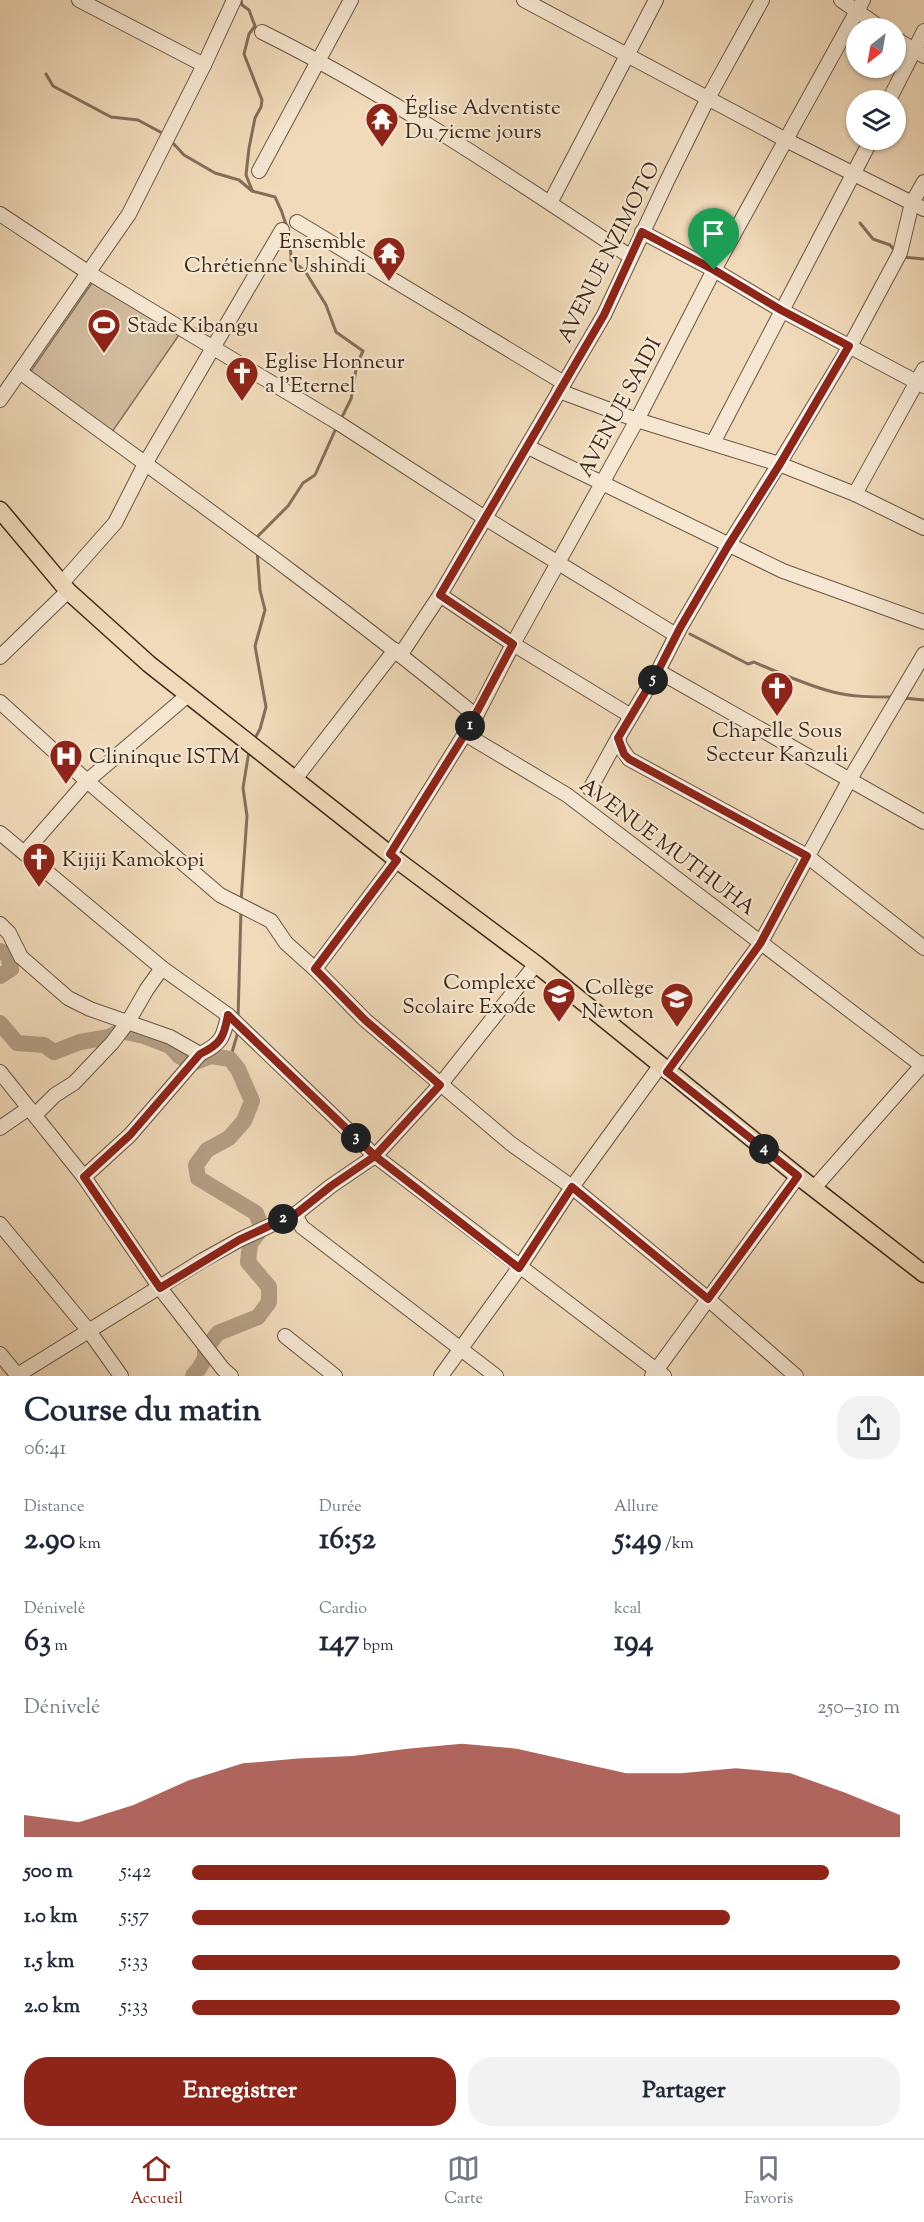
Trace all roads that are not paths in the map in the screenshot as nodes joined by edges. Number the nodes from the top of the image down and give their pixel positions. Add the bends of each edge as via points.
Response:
1 (79, 0) edge
2 (234, 0) edge
3 (351, 0) edge
4 (524, 0) edge
5 (656, 0) edge
6 (762, 0) edge
7 (841, 0) edge
8 (860, 6) edge
9 (871, 18) edge
10 (924, 31) edge
11 (262, 32) dead end
12 (906, 45) edge
13 (919, 53) edge
14 (627, 54) junction
15 (320, 61) junction
16 (204, 65) junction
17 (895, 90) edge
18 (708, 98) junction
19 (786, 140) junction
20 (866, 150) edge
21 (259, 171) dead end
22 (854, 175) junction
23 (924, 182) edge
24 (550, 203) junction
25 (918, 206) edge
26 (0, 214) edge
27 (297, 222) dead end
28 (282, 230) dead end
29 (642, 232) junction
30 (631, 257) junction
31 (714, 270) junction
32 (89, 273) junction
33 (781, 310) junction
34 (849, 346) junction
35 (212, 347) junction
36 (924, 369) edge
37 (20, 372) junction
38 (921, 384) edge
39 (562, 387) junction
40 (0, 400) edge
41 (637, 420) junction
42 (713, 443) junction
43 (528, 447) junction
44 (145, 464) junction
45 (780, 464) junction
46 (602, 484) junction
47 (855, 494) junction
48 (0, 510) edge
49 (485, 518) junction
50 (924, 527) edge
51 (728, 546) junction
52 (560, 562) junction
53 (64, 587) junction
54 (440, 595) junction
55 (924, 622) edge
56 (676, 635) junction
57 (513, 644) junction
58 (398, 652) junction
59 (924, 654) edge
60 (0, 657) edge
61 (658, 671) junction
62 (188, 695) junction
63 (0, 702) edge
64 (476, 716) junction
65 (631, 716) junction
66 (465, 734) junction
67 (618, 738) junction
68 (295, 779) junction
69 (850, 779) junction
70 (87, 781) junction
71 (590, 789) dead end
72 (924, 822) edge
73 (0, 833) edge
74 (25, 852) junction
75 (807, 856) junction
76 (394, 857) junction
77 (0, 924) edge
78 (760, 944) junction
79 (924, 948) edge
80 (536, 964) junction
81 (162, 968) junction
82 (315, 969) junction
83 (235, 1021) junction
84 (128, 1022) junction
85 (195, 1060) junction
86 (923, 1065) edge
87 (664, 1069) junction
88 (0, 1072) edge
89 (440, 1085) junction
90 (32, 1112) junction
91 (0, 1128) edge
92 (375, 1156) junction
93 (798, 1176) junction
94 (84, 1177) junction
95 (572, 1187) junction
96 (814, 1188) junction
97 (297, 1213) junction
98 (0, 1224) edge
99 (519, 1268) junction
100 (924, 1274) edge
101 (160, 1288) junction
102 (708, 1299) junction
103 (89, 1331) junction
104 (285, 1336) dead end
105 (462, 1348) junction
106 (0, 1354) edge
107 (658, 1374) edge
108 (17, 1376) edge
109 (122, 1376) edge
110 (231, 1376) edge
111 (335, 1376) edge
112 (441, 1376) edge
113 (496, 1376) edge
114 (796, 1376) edge

1 - 16 street
2 - 16 street
3 - 15 street
4 - 14 street
5 - 14 street
6 - 18 street, AVENUE NZIMOTO
7 - 8 street
8 - 9 street
8 - 19 street, AVENUE SAIDI
10 - 13 street
11 - 15 street
12 - 13 street
13 - 17 street
14 - 18 street
14 - 24 street
15 - 21 street
15 - 24 street
16 - 32 street via 129,214
18 - 19 street
18 - 29 street, AVENUE NZIMOTO
19 - 22 street
19 - 31 street, AVENUE SAIDI
20 - 22 street
22 - 25 street
22 - 33 street
23 - 25 street
24 - 30 street
25 - 34 street via 899,254
26 - 32 street
27 - 39 street
28 - 35 street
29 - 30 street, AVENUE NZIMOTO
29 - 31 street
30 - 39 street, AVENUE NZIMOTO via 604,315
31 - 33 street
31 - 41 street, AVENUE SAIDI
32 - 35 street
32 - 37 street
33 - 34 street
33 - 42 street
34 - 38 street
34 - 45 street
35 - 44 street
35 - 49 street
36 - 38 street
37 - 40 street
37 - 44 street
38 - 47 street
39 - 41 street
39 - 43 street, AVENUE NZIMOTO
41 - 42 street
41 - 46 street, AVENUE SAIDI
42 - 45 street
43 - 46 street
43 - 49 street, AVENUE NZIMOTO
44 - 53 street via 115,523
44 - 58 street
45 - 47 street
45 - 51 street
46 - 51 street
46 - 52 street, AVENUE SAIDI
47 - 50 street
48 - 53 main road
49 - 52 street
49 - 54 street, AVENUE NZIMOTO
51 - 55 street via 783,571
51 - 56 street
52 - 56 street
52 - 57 street, AVENUE SAIDI
53 - 60 street
53 - 62 main road
54 - 57 street
54 - 58 street, AVENUE NZIMOTO
56 - 61 street
57 - 64 street, AVENUE SAIDI
57 - 65 street
58 - 64 street
58 - 68 street, AVENUE NZIMOTO
59 - 69 street
61 - 65 street
61 - 69 street
62 - 68 main road
62 - 70 street
63 - 70 street
64 - 66 street, AVENUE SAIDI
65 - 67 street
66 - 76 street, AVENUE SAIDI
66 - 78 street, AVENUE MUTHUHA via 567,795
67 - 71 street
67 - 75 street via 629,759
68 - 76 main road
69 - 72 street
69 - 75 street
70 - 74 street
70 - 82 street via 220,895 272,921 286,943
73 - 74 street
74 - 81 street
75 - 78 street
75 - 79 street
76 - 80 main road
76 - 82 street, AVENUE SAIDI
77 - 84 street via 21,957 68,998
78 - 86 street, AVENUE MUTHUHA
78 - 87 street
80 - 87 main road
80 - 89 street
81 - 83 street
81 - 84 street
82 - 89 street via 365,1020
83 - 85 street via 213,1048
83 - 92 street
84 - 85 street via 170,1037
84 - 90 street via 74,1083
85 - 94 street via 130,1135
86 - 96 street
87 - 93 main road
87 - 95 street
88 - 90 street
89 - 92 street
89 - 95 street via 510,1143
90 - 91 street
90 - 94 street
92 - 97 street
92 - 99 street
93 - 96 main road
93 - 102 street
94 - 101 street
95 - 99 street
95 - 102 street
96 - 100 main road
97 - 101 street via 203,1260
97 - 105 street via 302,1227
98 - 103 street
99 - 105 street
99 - 107 street
101 - 103 street
101 - 110 street
102 - 107 street
102 - 114 street
103 - 108 street
103 - 109 street
104 - 111 street
105 - 112 street
105 - 113 street
106 - 108 street

